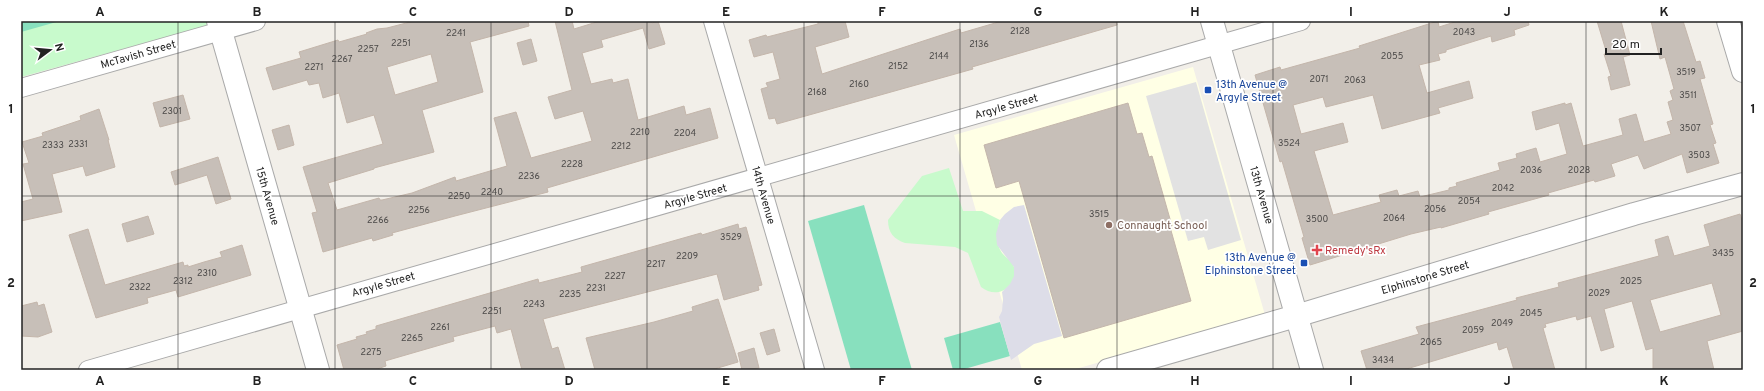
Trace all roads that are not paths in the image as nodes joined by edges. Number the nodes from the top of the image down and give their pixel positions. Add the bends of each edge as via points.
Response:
1 (256, 21) edge
2 (713, 21) edge
3 (1212, 21) edge
4 (1302, 21) edge
5 (1728, 21) edge
6 (219, 26) edge
7 (1218, 45) junction
8 (1743, 71) edge
9 (21, 88) edge
10 (759, 177) junction
11 (1743, 184) edge
12 (300, 308) junction
13 (1296, 316) junction
14 (88, 370) edge
15 (318, 370) edge
16 (815, 370) edge
17 (1108, 370) edge
18 (1312, 370) edge

1 - 6 street, McTavish Street
2 - 10 street, 14th Avenue
3 - 7 street, 13th Avenue
4 - 7 street, Argyle Street
5 - 8 street
6 - 9 street, McTavish Street
6 - 12 street, 15th Avenue
7 - 10 street, Argyle Street
7 - 13 street, 13th Avenue
10 - 12 street, Argyle Street
10 - 16 street, 14th Avenue
11 - 13 street, Elphinstone Street via 1634,214
12 - 14 street, Argyle Street
12 - 15 street, 15th Avenue
13 - 17 street, Elphinstone Street
13 - 18 street, 13th Avenue

